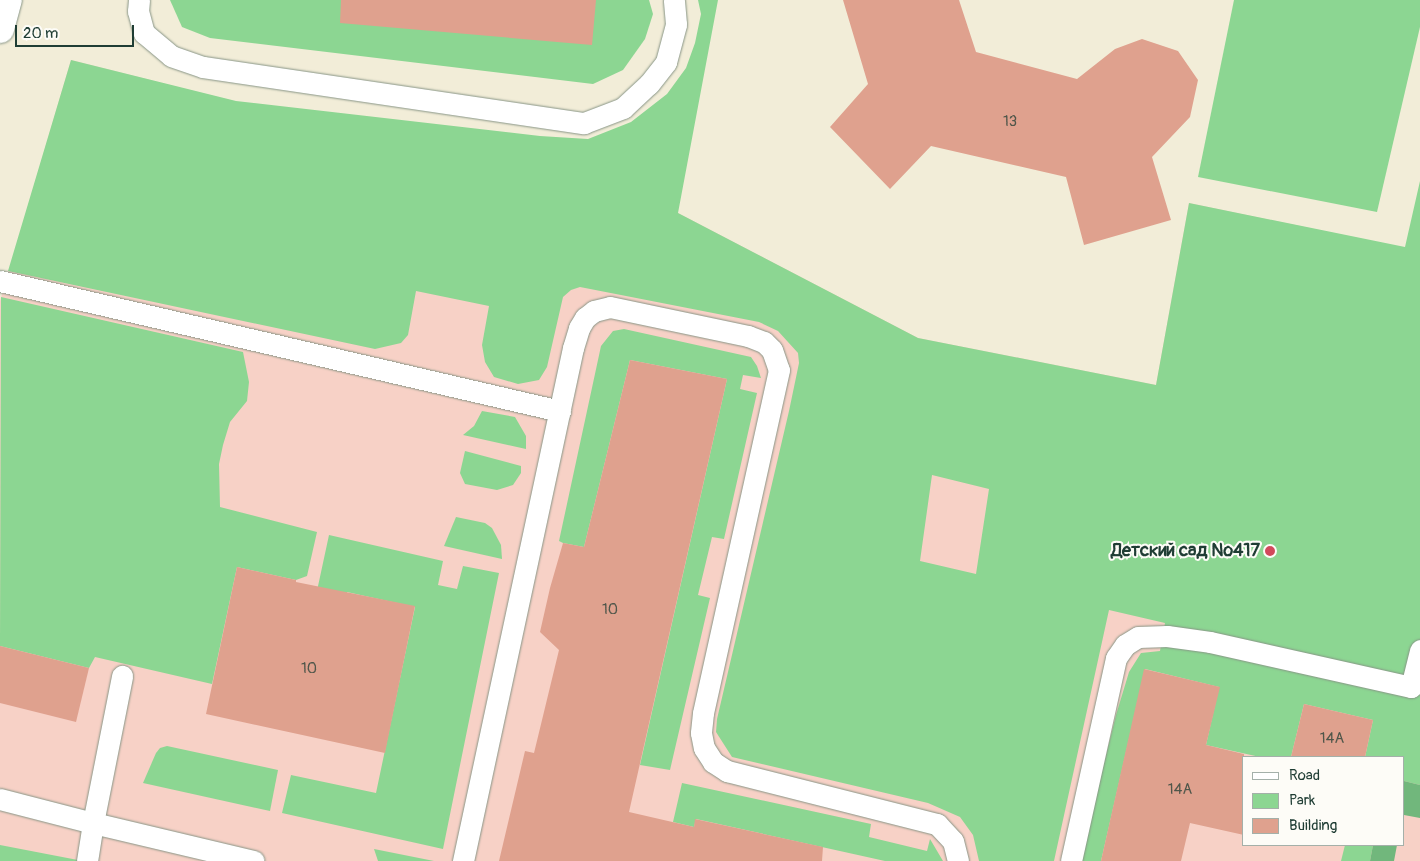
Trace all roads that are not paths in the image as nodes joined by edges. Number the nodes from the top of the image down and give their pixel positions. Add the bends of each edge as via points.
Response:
1 (8, 0) edge
2 (139, 0) edge
3 (674, 0) edge
4 (0, 29) edge
5 (0, 281) edge
6 (560, 411) junction
7 (1420, 650) edge
8 (122, 676) dead end
9 (0, 800) edge
10 (94, 823) junction
11 (87, 861) edge
12 (254, 861) edge
13 (463, 861) edge
14 (958, 861) edge
15 (1071, 861) edge

1 - 4 street
2 - 3 lane via 138,11 144,33 171,56 202,67 584,123 623,108 649,84 666,62 676,24
5 - 6 lane
6 - 13 lane
6 - 14 lane via 579,328 594,311 610,307 637,311 748,336 764,342 772,350 779,370 703,714 701,733 704,748 713,762 727,771 937,824 953,841
7 - 15 lane via 1411,687 1210,642 1167,636 1138,637 1125,645 1116,658
8 - 10 lane
9 - 10 lane
10 - 11 lane
10 - 12 lane

